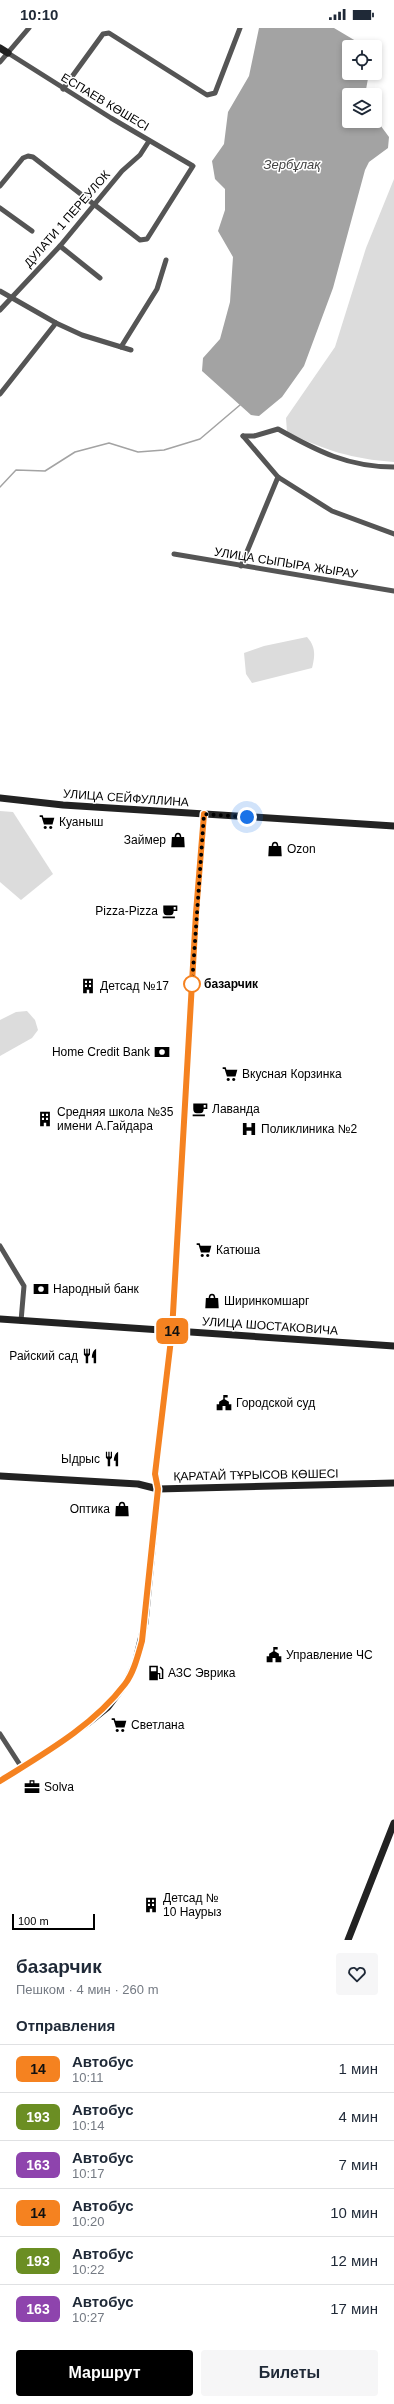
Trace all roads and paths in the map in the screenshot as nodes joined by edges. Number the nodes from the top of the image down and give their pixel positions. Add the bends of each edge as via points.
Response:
1 (29, 28) edge
2 (240, 28) edge
3 (0, 48) edge
4 (8, 53) junction
5 (0, 62) edge
6 (63, 89) junction
7 (149, 141) junction
8 (0, 186) edge
9 (94, 204) junction
10 (0, 208) edge
11 (32, 231) dead end
12 (60, 246) junction
13 (166, 260) dead end
14 (100, 278) dead end
15 (0, 291) edge
16 (10, 298) junction
17 (0, 310) edge
18 (56, 323) junction
19 (121, 346) junction
20 (131, 350) dead end
21 (0, 394) edge
22 (394, 467) edge
23 (278, 477) junction
24 (394, 534) edge
25 (174, 554) dead end
26 (241, 566) junction
27 (394, 591) edge
28 (0, 798) edge
29 (204, 814) junction
30 (394, 826) edge
31 (0, 1246) edge
32 (0, 1319) edge
33 (21, 1321) junction
34 (172, 1331) junction
35 (394, 1346) edge
36 (0, 1476) edge
37 (394, 1483) edge
38 (158, 1489) junction
39 (0, 1734) edge
40 (22, 1768) junction
41 (0, 1781) edge
42 (394, 1823) edge
43 (348, 1940) edge

1 - 4 street
2 - 6 street via 215,93 207,94 109,33 104,34
3 - 4 street
4 - 5 street
4 - 6 street, ЕСПАЕВ КӨШЕСІ
6 - 7 street, ЕСПАЕВ КӨШЕСІ
7 - 9 street, ДУЛАТИ 1 ПЕРЕУЛОК via 140,155 122,171
7 - 9 street, ЕСПАЕВ КӨШЕСІ via 193,166 147,239 140,240
8 - 9 street via 23,158 28,156 33,157
9 - 12 street, ДУЛАТИ 1 ПЕРЕУЛОК
10 - 11 street
12 - 14 street
12 - 16 street, ДУЛАТИ 1 ПЕРЕУЛОК
13 - 19 street via 157,289
15 - 16 street
16 - 17 street, ДУЛАТИ 1 ПЕРЕУЛОК
16 - 18 street
18 - 19 street via 82,335
18 - 21 street
19 - 20 street
22 - 23 street via 354,462 323,454 278,429 254,436 243,436
23 - 24 street via 332,511
23 - 26 street
25 - 26 street, УЛИЦА СЫПЫРА ЖЫРАУ
26 - 27 street, УЛИЦА СЫПЫРА ЖЫРАУ
28 - 29 street, УЛИЦА СЕЙФУЛЛИНА
29 - 30 street, УЛИЦА СЕЙФУЛЛИНА
29 - 34 street
31 - 33 street via 24,1286
32 - 33 street, УЛИЦА ШОСТАКОВИЧА
33 - 34 street, УЛИЦА ШОСТАКОВИЧА
34 - 35 street, УЛИЦА ШОСТАКОВИЧА
34 - 38 street via 155,1474
36 - 38 street, ҚАРАТАЙ ТҰРЫСОВ КӨШЕСІ via 138,1484
37 - 38 street, ҚАРАТАЙ ТҰРЫСОВ КӨШЕСІ
38 - 40 street via 145,1623 135,1664 126,1683 108,1707
39 - 40 street
40 - 41 street
42 - 43 street

